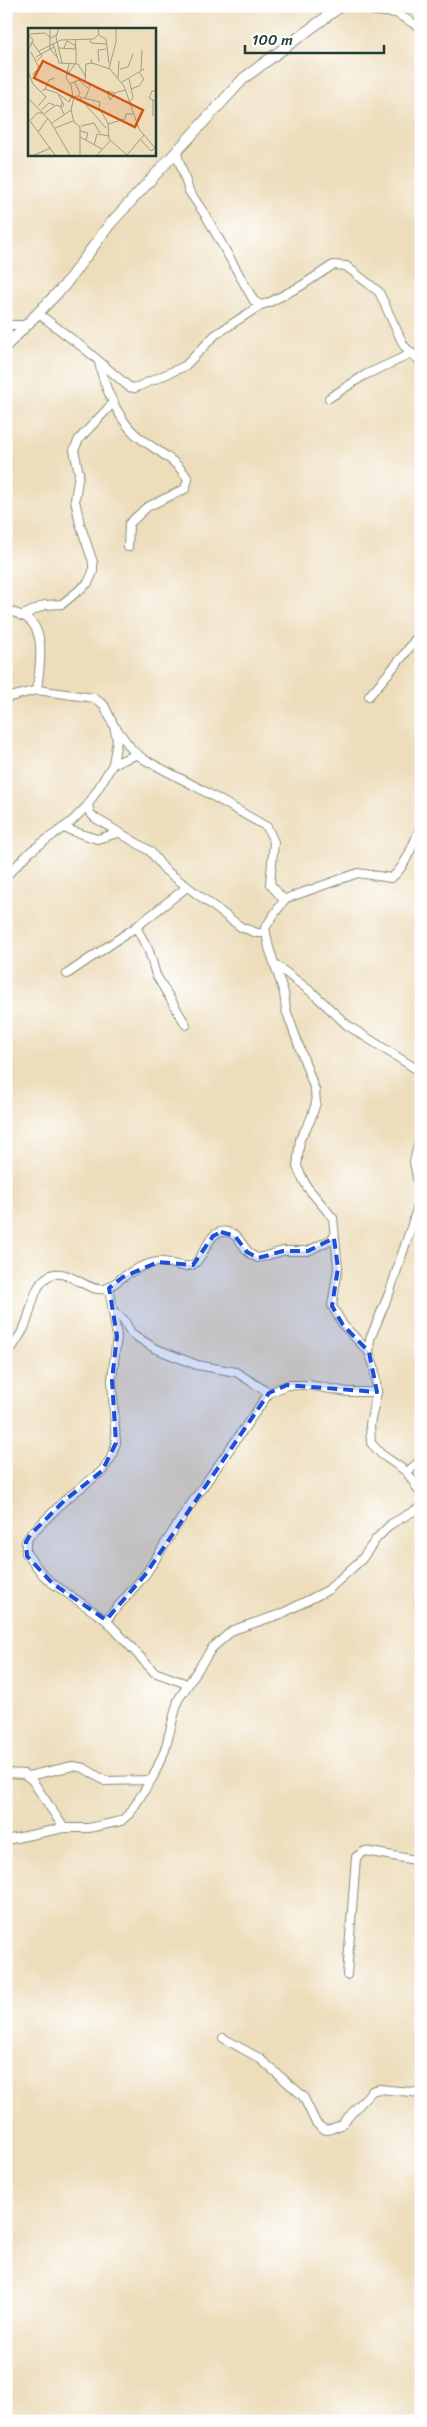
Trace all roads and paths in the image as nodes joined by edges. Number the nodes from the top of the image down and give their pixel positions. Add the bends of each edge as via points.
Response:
1 (341, 6) edge
2 (368, 6) edge
3 (421, 28) edge
4 (176, 151) junction
5 (261, 305) junction
6 (39, 314) junction
7 (6, 325) edge
8 (29, 325) junction
9 (6, 346) edge
10 (410, 354) junction
11 (99, 362) junction
12 (421, 362) edge
13 (330, 398) dead end
14 (114, 402) junction
15 (128, 547) dead end
16 (8, 613) edge
17 (21, 616) junction
18 (421, 631) edge
19 (37, 690) junction
20 (369, 696) dead end
21 (6, 698) edge
22 (114, 726) junction
23 (138, 754) junction
24 (113, 764) junction
25 (88, 805) junction
26 (421, 827) edge
27 (63, 828) junction
28 (118, 833) junction
29 (6, 876) edge
30 (187, 887) junction
31 (284, 900) junction
32 (136, 926) junction
33 (265, 933) junction
34 (276, 965) junction
35 (68, 974) dead end
36 (186, 1025) dead end
37 (421, 1072) edge
38 (421, 1132) edge
39 (334, 1238) junction
40 (109, 1288) junction
41 (113, 1311) junction
42 (368, 1352) junction
43 (6, 1357) edge
44 (377, 1392) junction
45 (269, 1393) junction
46 (421, 1460) edge
47 (407, 1472) junction
48 (421, 1494) edge
49 (421, 1508) edge
50 (106, 1620) junction
51 (187, 1684) junction
52 (6, 1773) edge
53 (28, 1776) junction
54 (151, 1780) junction
55 (64, 1828) junction
56 (6, 1840) edge
57 (421, 1860) edge
58 (347, 1975) dead end
59 (223, 2038) dead end
60 (421, 2093) edge

1 - 4 street via 244,78
2 - 3 street via 375,11 396,13
4 - 5 street via 189,191 254,301
4 - 6 street via 110,224
5 - 10 street via 294,290 333,265 346,266 379,292
5 - 11 street via 216,335 185,366 142,386 129,387
6 - 8 street
6 - 11 street
7 - 8 street
8 - 9 street
10 - 12 street
10 - 13 street via 365,375
11 - 14 street via 102,381
14 - 15 street via 135,433 174,462 188,479 185,489 148,507 129,524
14 - 17 street via 79,439 74,450 79,473 75,500 93,572 88,583 62,604 46,606
16 - 17 street
17 - 19 street via 34,627 39,640
18 - 20 street
19 - 21 street
19 - 22 street via 94,698 104,705
22 - 23 street
22 - 24 street via 117,740
23 - 24 street
23 - 31 street via 154,766 268,827 274,842 270,884
24 - 25 street
25 - 27 street
25 - 28 street via 95,818
26 - 31 street via 391,878 358,873
27 - 28 street via 97,838
27 - 29 street via 31,851
28 - 30 street via 150,850 165,870
30 - 32 street
30 - 33 street via 241,927
31 - 33 street via 268,921
32 - 35 street
32 - 36 street via 149,951 156,975
33 - 34 street
34 - 37 street via 347,1025
34 - 39 street via 286,1010 316,1103 300,1139 297,1167 307,1187 332,1218
38 - 42 street via 414,1162 419,1187 417,1208
39 - 40 street via 308,1251 283,1251 258,1258 247,1252 235,1236 221,1232 213,1236 193,1265 163,1261 150,1264
39 - 42 street via 338,1268 332,1306 343,1325
40 - 41 street
40 - 43 street via 100,1290 59,1274 46,1278 36,1293 24,1328
41 - 45 street via 124,1320 131,1334 154,1348 196,1364 236,1372
41 - 50 street via 117,1347 112,1380 117,1431 111,1458 102,1471 46,1517 30,1535 26,1548 28,1556 43,1575
42 - 44 street via 374,1366
44 - 45 street via 287,1385
44 - 47 street via 370,1424 371,1442 381,1454
45 - 50 street via 145,1575
46 - 47 street
47 - 48 street
49 - 51 street via 391,1524 376,1538 362,1559 328,1590 281,1614 245,1625 224,1637 212,1648
50 - 51 street via 154,1672
51 - 54 street via 173,1712 165,1750
52 - 53 street
53 - 54 street via 73,1766 84,1768 105,1781
53 - 55 street
54 - 55 street via 130,1813 121,1821 98,1827
55 - 56 street
57 - 58 street via 365,1851 356,1857
59 - 60 street via 259,2058 303,2096 316,2123 323,2129 341,2125 372,2091

